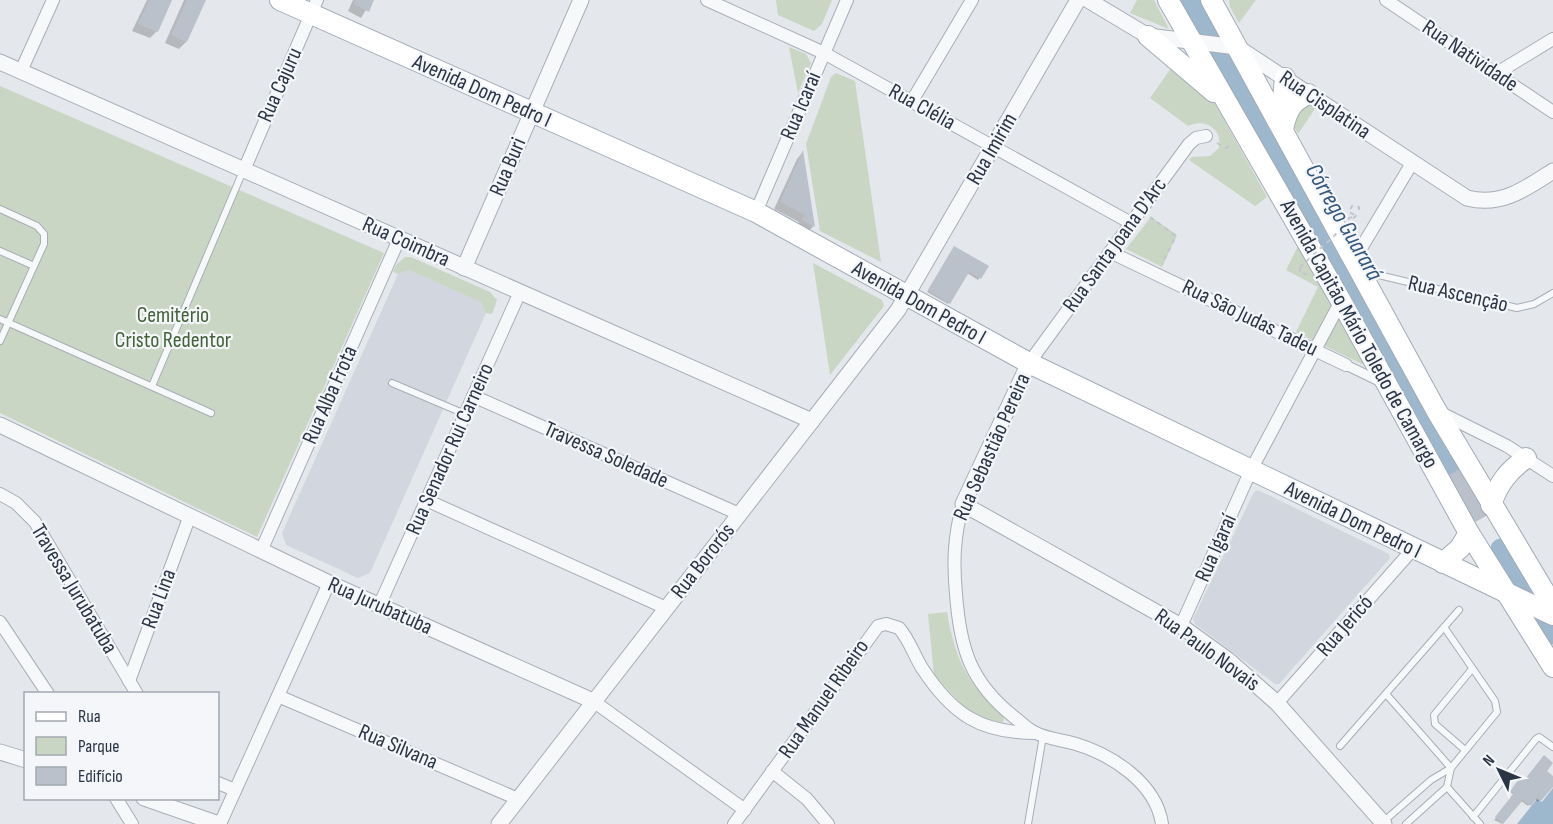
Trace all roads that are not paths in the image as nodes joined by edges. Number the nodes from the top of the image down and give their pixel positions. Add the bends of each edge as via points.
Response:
1 (53, 0) edge
2 (280, 0) edge
3 (581, 0) edge
4 (707, 0) edge
5 (847, 0) edge
6 (972, 0) edge
7 (1078, 0) edge
8 (1088, 0) edge
9 (1168, 0) edge
10 (1213, 1) edge
11 (1394, 2) edge
12 (314, 7) edge
13 (1148, 36) junction
14 (1553, 39) edge
15 (1199, 42) junction
16 (1231, 46) junction
17 (824, 52) junction
18 (0, 62) edge
19 (21, 71) junction
20 (1497, 73) junction
21 (1285, 78) junction
22 (1308, 94) junction
23 (912, 101) junction
24 (1230, 106) junction
25 (1553, 112) edge
26 (531, 114) junction
27 (1281, 127) junction
28 (1206, 136) road end
29 (993, 147) junction
30 (1412, 163) junction
31 (244, 170) junction
32 (1553, 171) edge
33 (0, 209) edge
34 (756, 212) junction
35 (1131, 223) junction
36 (399, 239) junction
37 (0, 251) edge
38 (1110, 252) junction
39 (1357, 265) junction
40 (34, 266) junction
41 (464, 268) junction
42 (520, 292) junction
43 (1553, 293) edge
44 (906, 297) junction
45 (1341, 301) junction
46 (0, 319) edge
47 (8, 322) junction
48 (0, 341) edge
49 (1316, 350) junction
50 (1029, 363) junction
51 (1346, 365) joint
52 (392, 383) dead end
53 (152, 386) junction
54 (1389, 386) junction
55 (473, 396) junction
56 (1436, 410) junction
57 (211, 413) dead end
58 (465, 414) junction
59 (813, 421) junction
60 (0, 425) edge
61 (1526, 458) junction
62 (1251, 470) junction
63 (1553, 476) edge
64 (0, 494) edge
65 (426, 500) junction
66 (963, 504) junction
67 (1491, 505) junction
68 (739, 514) junction
69 (189, 518) junction
70 (1469, 533) junction
71 (1413, 549) junction
72 (261, 551) junction
73 (1443, 563) junction
74 (329, 583) junction
75 (1514, 597) junction
76 (379, 606) junction
77 (666, 608) junction
78 (1459, 610) dead end
79 (1551, 611) edge
80 (0, 622) edge
81 (1181, 626) junction
82 (1444, 627) junction
83 (1553, 667) edge
84 (1472, 669) junction
85 (129, 681) junction
86 (47, 692) edge
87 (136, 692) edge
88 (1386, 694) junction
89 (278, 696) junction
90 (593, 700) junction
91 (1277, 703) junction
92 (1039, 734) junction
93 (1340, 746) dead end
94 (1553, 747) edge
95 (1465, 750) junction
96 (0, 752) edge
97 (24, 759) edge
98 (1451, 768) junction
99 (772, 771) junction
100 (219, 783) edge
101 (1448, 787) junction
102 (235, 790) junction
103 (518, 799) junction
104 (117, 800) edge
105 (150, 800) edge
106 (744, 810) junction
107 (1473, 817) junction
108 (1383, 823) edge
109 (132, 824) edge
110 (220, 824) edge
111 (499, 824) edge
112 (734, 824) edge
113 (828, 824) edge
114 (1028, 824) edge
115 (1162, 824) edge
116 (1406, 824) edge
117 (1480, 824) edge

1 - 19 street
2 - 12 main road, Avenida Dom Pedro I
3 - 26 street, Rua Buri
4 - 17 street, Rua Clélia
5 - 17 street, Rua Icaraí
6 - 23 street
7 - 29 street, Rua Imirim
8 - 13 street, Rua Cisplatina
9 - 15 main road, Avenida Capitão Mário Toledo de Camargo
10 - 16 main road, Avenida Capitão Mário Toledo de Camargo
11 - 20 street, Rua Natividade
12 - 26 main road, Avenida Dom Pedro I
12 - 31 street, Rua Cajuru
13 - 15 street, Rua Cisplatina
13 - 24 main road
14 - 20 street
15 - 16 street, Rua Cisplatina
15 - 24 main road, Avenida Capitão Mário Toledo de Camargo
16 - 21 street, Rua Cisplatina
16 - 27 main road, Avenida Capitão Mário Toledo de Camargo
17 - 23 street, Rua Clélia
17 - 34 street, Rua Icaraí
18 - 19 street, Rua Coimbra
19 - 31 street, Rua Coimbra
20 - 25 street, Rua Natividade
21 - 22 street, Rua Cisplatina
21 - 27 main road
22 - 27 main road via 1289,108
22 - 30 street, Rua Cisplatina
23 - 29 street, Rua Clélia
24 - 45 main road, Avenida Capitão Mário Toledo de Camargo
26 - 34 main road, Avenida Dom Pedro I
26 - 41 street, Rua Buri
27 - 39 main road, Avenida Capitão Mário Toledo de Camargo
28 - 35 street, Rua Santa Joana D'Arc via 1189,144
29 - 35 street, Rua Clélia
29 - 44 street, Rua Imirim
30 - 32 street, Rua Cisplatina via 1460,194 1485,202 1511,196
30 - 39 street
31 - 36 street, Rua Coimbra
31 - 53 lane
33 - 40 lane via 37,226 44,234
34 - 44 main road, Avenida Dom Pedro I
35 - 38 street, Rua Santa Joana D'Arc
36 - 41 street, Rua Coimbra
36 - 72 street, Rua Alba Frota
37 - 40 lane
38 - 49 street, Rua São Judas Tadeu
38 - 50 street, Rua Santa Joana D'Arc
39 - 43 lane, Rua Ascenção via 1517,308
39 - 56 main road, Avenida Capitão Mário Toledo de Camargo
40 - 47 lane
41 - 42 street, Rua Coimbra
42 - 55 street, Rua Senador Rui Carneiro
42 - 59 street, Rua Coimbra
44 - 50 main road, Avenida Dom Pedro I
44 - 59 street, Rua Bororós
45 - 49 street, Rua Igaraí
45 - 54 main road, Avenida Capitão Mário Toledo de Camargo
46 - 47 lane
47 - 48 lane
47 - 53 lane
49 - 51 street, Rua São Judas Tadeu
49 - 62 street, Rua Igaraí
50 - 62 main road, Avenida Dom Pedro I
50 - 66 street, Rua Sebastião Pereira
51 - 54 street, Rua São Judas Tadeu
52 - 58 lane
53 - 57 lane
54 - 70 main road, Avenida Capitão Mário Toledo de Camargo
55 - 58 street, Rua Senador Rui Carneiro
55 - 68 street, Travessa Soledade
56 - 61 street
56 - 67 main road, Avenida Capitão Mário Toledo de Camargo
58 - 65 street, Rua Senador Rui Carneiro
59 - 68 street, Rua Bororós
60 - 69 street, Rua Jurubatuba
61 - 63 street
61 - 67 main road via 1506,474
62 - 71 main road, Avenida Dom Pedro I
62 - 81 street, Rua Igaraí
64 - 85 street, Travessa Jurubatuba via 35,522
65 - 76 street, Rua Senador Rui Carneiro
65 - 77 street
66 - 81 street, Rua Paulo Novais
66 - 92 street, Rua Sebastião Pereira via 954,555 962,644 987,692
67 - 79 main road, Avenida Capitão Mário Toledo de Camargo
68 - 77 street, Rua Bororós
69 - 72 street, Rua Jurubatuba
69 - 85 street, Rua Lina
70 - 73 main road via 1460,548
70 - 75 main road, Avenida Capitão Mário Toledo de Camargo
71 - 73 main road, Avenida Dom Pedro I
71 - 91 street, Rua Jericó
72 - 74 street, Rua Jurubatuba
73 - 75 main road, Avenida Dom Pedro I
74 - 76 street, Rua Jurubatuba
74 - 89 street
75 - 79 main road, Avenida Dom Pedro I
75 - 83 main road, Avenida Capitão Mário Toledo de Camargo
76 - 90 street, Rua Jurubatuba
77 - 90 street, Rua Bororós
78 - 82 lane
80 - 86 street
81 - 91 street, Rua Paulo Novais
82 - 84 lane
82 - 88 lane
84 - 95 lane via 1498,708
84 - 95 lane via 1434,715 1435,724
85 - 87 street, Travessa Jurubatuba
88 - 93 lane
88 - 98 lane
89 - 102 street
89 - 103 street, Rua Silvana
90 - 103 street, Rua Bororós
90 - 106 street, Rua Jurubatuba
91 - 108 street, Rua Paulo Novais
92 - 99 street, Rua Manuel Ribeiro via 1001,732 965,716 935,687 899,628 886,624 870,633
92 - 114 lane
92 - 115 street, Rua Sebastião Pereira via 1094,750 1122,766 1154,801
94 - 107 lane via 1539,737 1536,739
95 - 98 lane
96 - 97 street
98 - 101 lane
98 - 108 lane via 1431,780
99 - 106 street, Rua Manuel Ribeiro
99 - 113 street via 807,799
100 - 102 street
101 - 107 lane
101 - 116 lane
102 - 110 street
103 - 111 street, Rua Bororós
104 - 109 street
105 - 110 street
106 - 112 street, Rua Manuel Ribeiro
107 - 117 lane

